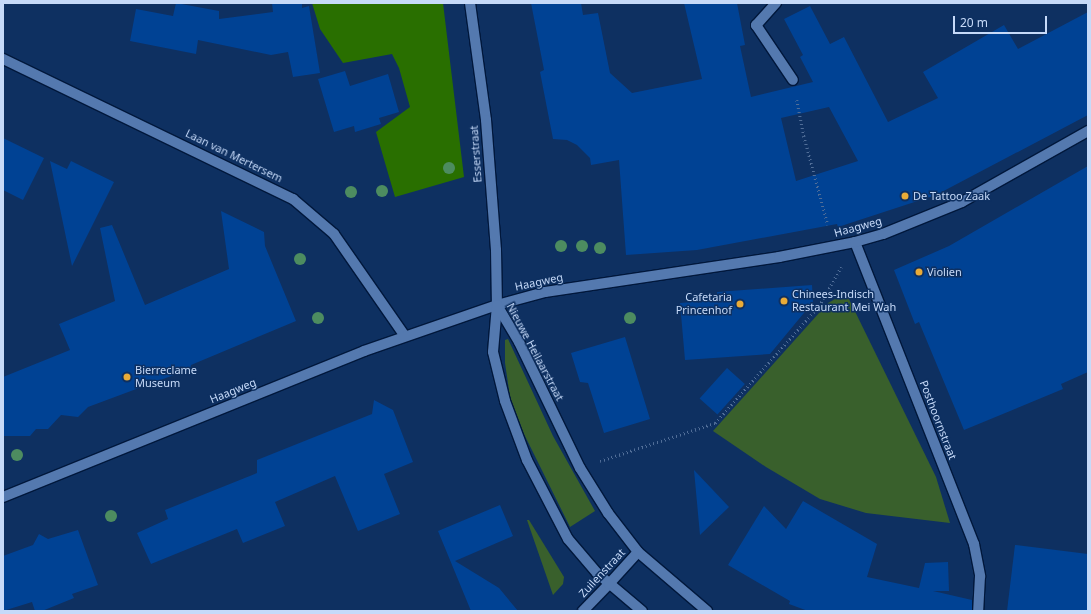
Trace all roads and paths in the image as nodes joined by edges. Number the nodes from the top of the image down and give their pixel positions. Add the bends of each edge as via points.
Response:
1 (470, 3) edge
2 (776, 3) edge
3 (3, 59) edge
4 (793, 80) joint
5 (1088, 131) edge
6 (855, 242) junction
7 (834, 246) junction
8 (498, 305) junction
9 (405, 336) junction
10 (580, 468) junction
11 (3, 498) edge
12 (638, 552) junction
13 (609, 584) junction
14 (583, 611) edge
15 (642, 611) edge
16 (706, 611) edge
17 (978, 611) edge

1 - 8 street, Esserstraat via 486,120
2 - 4 street via 756,25
3 - 9 street, Laan van Mertersem via 294,199 334,234
4 - 7 path via 804,136
5 - 6 street, Haagweg via 937,214
6 - 7 street, Haagweg
6 - 10 path via 818,306 715,423
6 - 17 street, Posthoornstraat via 974,544 980,576
7 - 8 street, Haagweg via 702,270 545,292
8 - 9 street, Haagweg
8 - 10 street, Nieuwe Heilaarstraat via 519,342
8 - 13 street, Nieuwe Heilaarstraat via 493,352 514,431 568,539 576,551
9 - 11 street, Haagweg
10 - 12 street, Nieuwe Heilaarstraat via 608,513
12 - 13 street, Zuilenstraat
12 - 16 street, Nieuwe Heilaarstraat
13 - 14 street, Zuilenstraat
13 - 15 street, Nieuwe Heilaarstraat

